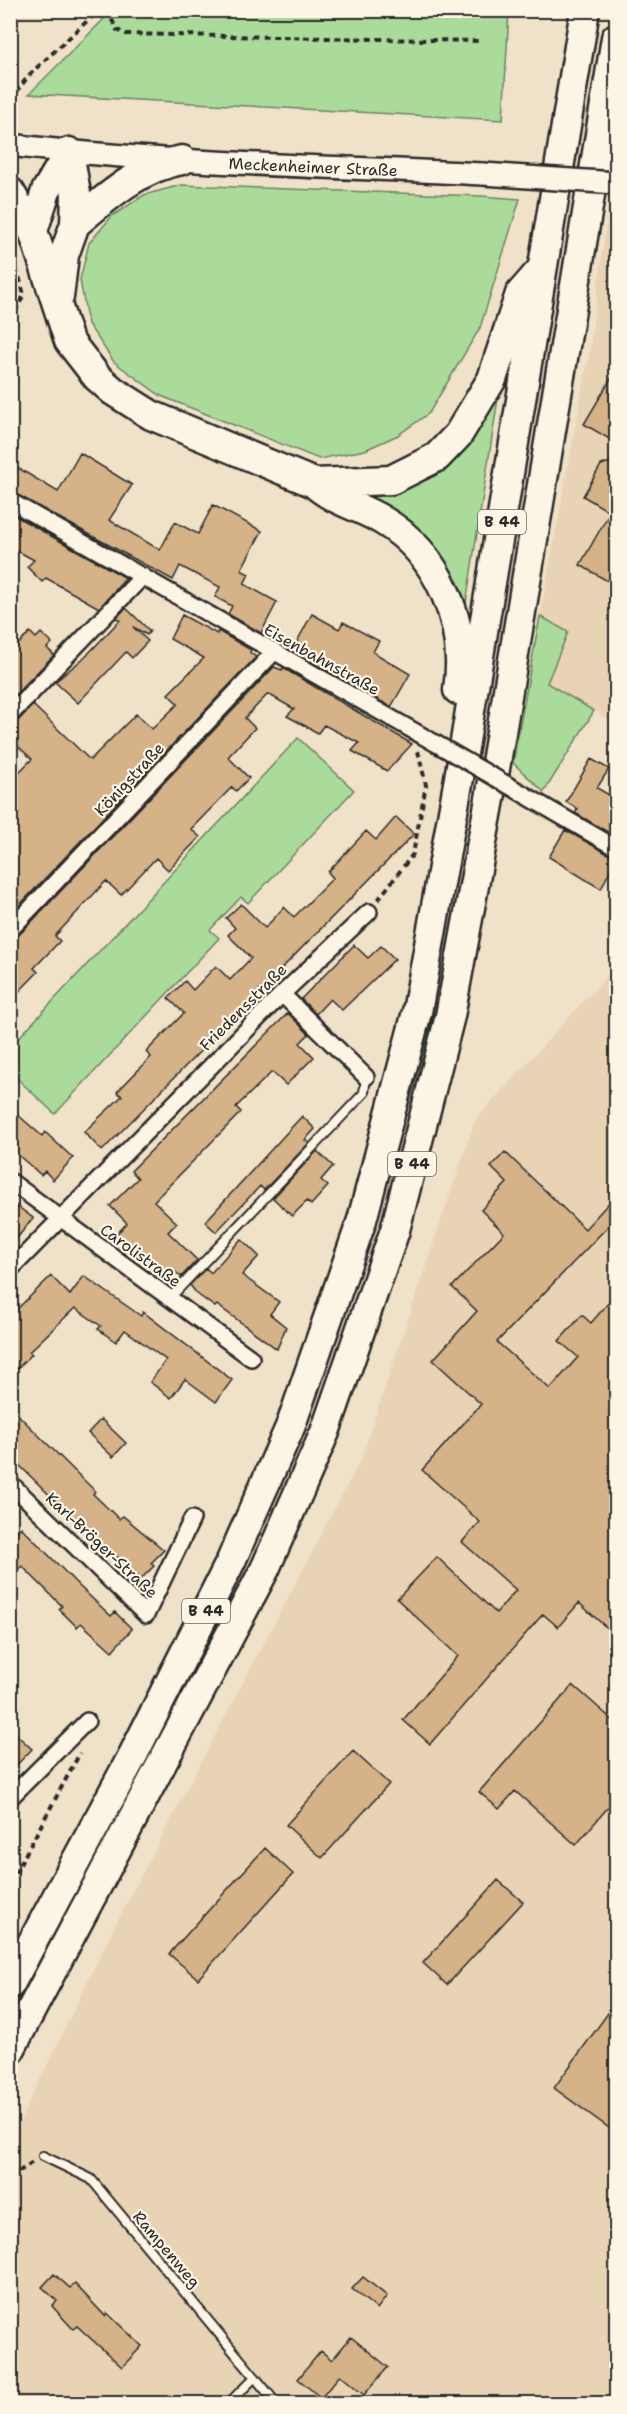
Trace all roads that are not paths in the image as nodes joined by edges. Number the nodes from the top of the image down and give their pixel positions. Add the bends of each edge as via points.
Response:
1 (585, 10) edge
2 (616, 38) edge
3 (10, 145) edge
4 (69, 152) junction
5 (182, 160) junction
6 (616, 183) edge
7 (10, 192) edge
8 (75, 224) junction
9 (33, 231) junction
10 (544, 266) junction
11 (58, 309) junction
12 (314, 483) junction
13 (10, 501) edge
14 (143, 576) junction
15 (274, 652) junction
16 (10, 715) edge
17 (459, 778) junction
18 (616, 848) edge
19 (369, 912) road end
20 (10, 930) edge
21 (282, 994) junction
22 (366, 1077) joint
23 (10, 1181) edge
24 (59, 1218) junction
25 (10, 1270) edge
26 (170, 1298) junction
27 (252, 1358) dead end
28 (10, 1483) edge
29 (192, 1519) dead end
30 (87, 1720) road end
31 (10, 1798) edge
32 (10, 1984) edge
33 (10, 2050) edge
34 (43, 2156) road end
35 (255, 2377) junction
36 (228, 2403) edge
37 (277, 2403) edge

1 - 10 highway, B 44
2 - 33 highway, B 44 via 490,799 452,1005 396,1230 325,1432 265,1569
3 - 4 street, Meckenheimer Straße
4 - 5 street, Meckenheimer Straße
4 - 8 highway via 76,194
4 - 9 highway via 46,191
5 - 6 street, Meckenheimer Straße, bridge
5 - 8 highway via 162,163 134,178
7 - 9 highway
8 - 11 highway via 64,255
9 - 11 highway
10 - 12 highway via 520,294 492,380 458,435 437,457 391,480
10 - 17 highway, B 44
11 - 12 highway via 69,341 113,392 151,415
12 - 17 highway via 327,496 355,505 399,531 444,587 462,666 452,731
13 - 14 street, Eisenbahnstraße
14 - 15 street, Eisenbahnstraße
14 - 16 street
15 - 18 street, Eisenbahnstraße, bridge
15 - 20 street, Königstraße
17 - 32 highway, B 44 via 417,1012 362,1220 291,1425 231,1561 132,1757
19 - 21 street, Friedensstraße
21 - 22 street
21 - 24 street, Friedensstraße
22 - 26 lane via 364,1094
23 - 24 street, Carolistraße
24 - 25 street, Friedensstraße
24 - 26 street, Carolistraße
26 - 27 street, Carolistraße
28 - 29 street, Karl-Bröger-Straße via 146,1615
30 - 31 street
34 - 35 lane, Rampenweg via 91,2179
35 - 36 lane
35 - 37 lane, Rampenweg

